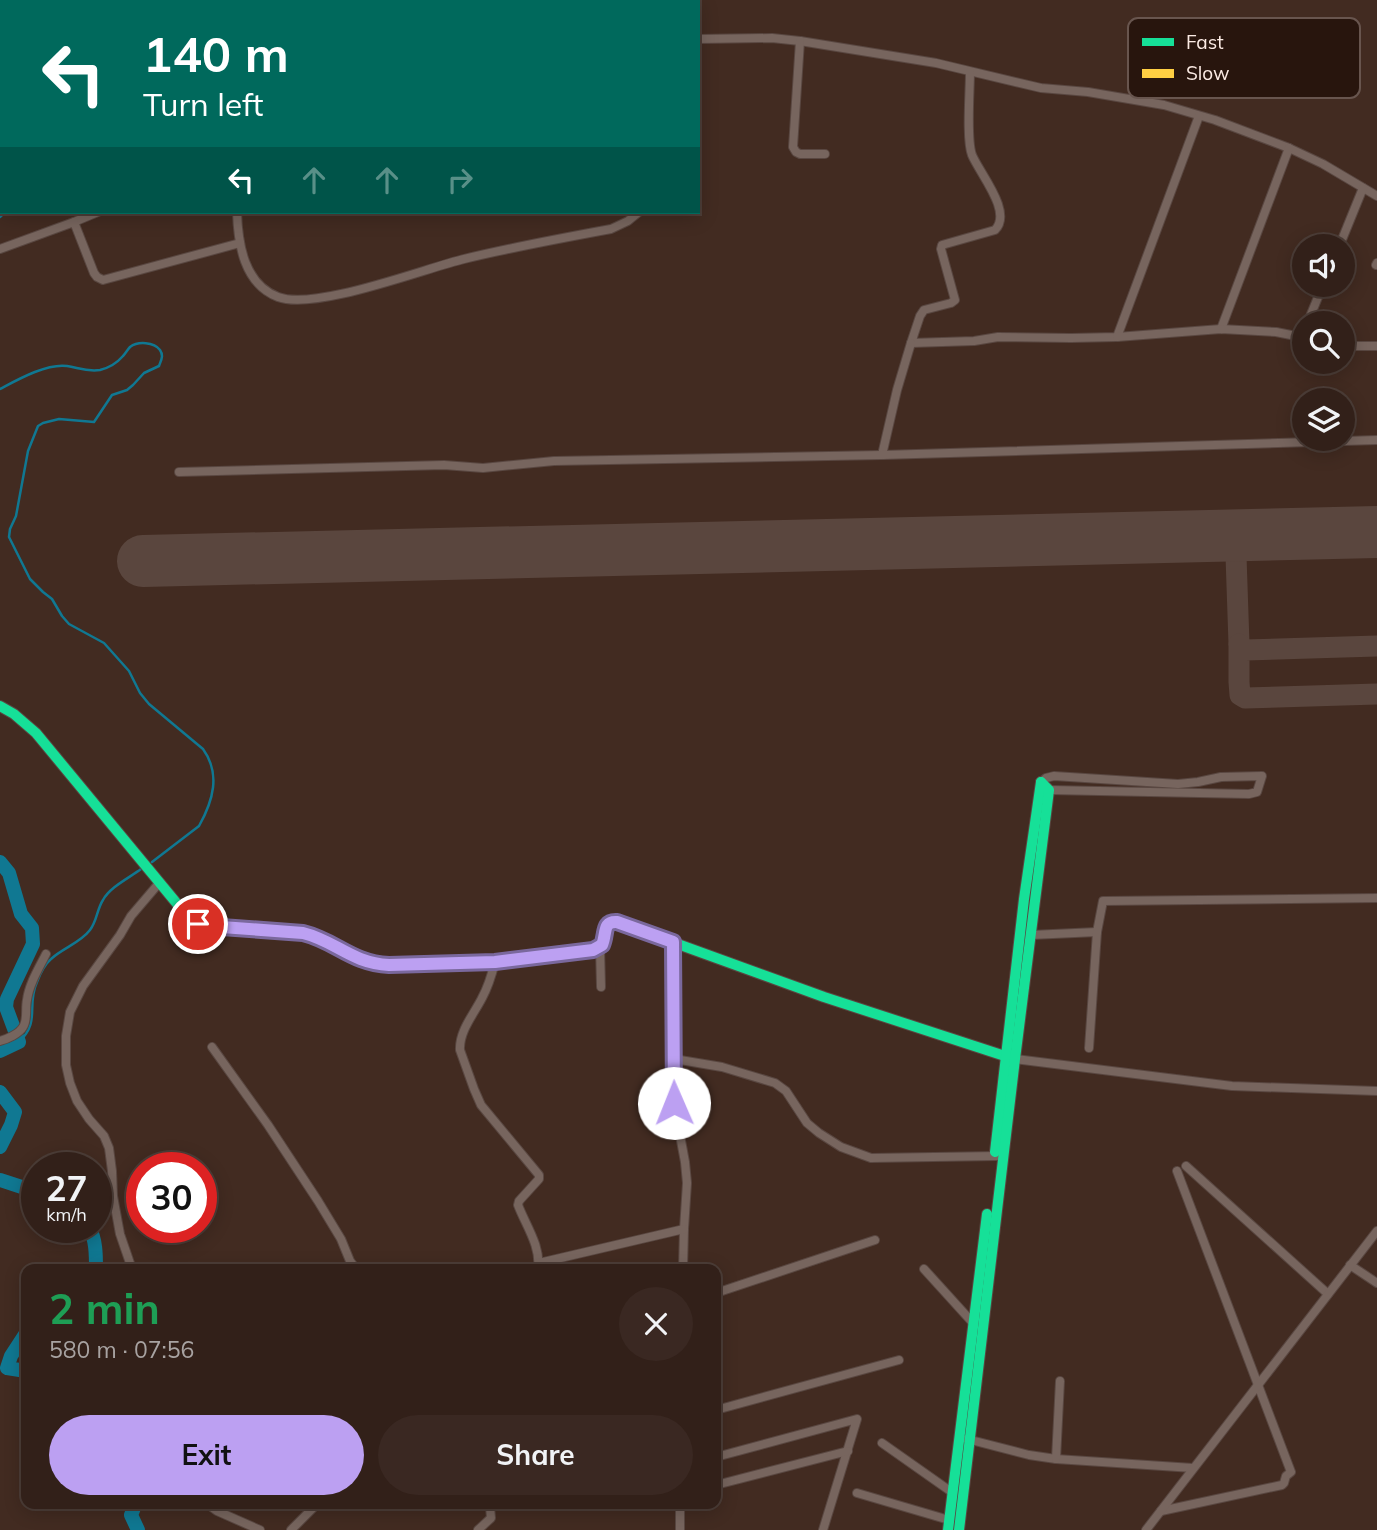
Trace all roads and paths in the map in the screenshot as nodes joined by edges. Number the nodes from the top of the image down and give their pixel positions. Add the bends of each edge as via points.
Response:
1 (700, 39) edge
2 (800, 41) junction
3 (970, 72) junction
4 (1199, 116) junction
5 (1289, 148) junction
6 (825, 154) dead end
7 (1363, 188) junction
8 (1377, 196) edge
9 (93, 214) edge
10 (237, 214) edge
11 (637, 214) edge
12 (74, 222) junction
13 (1344, 234) edge
14 (240, 243) junction
15 (0, 249) edge
16 (1221, 329) junction
17 (1292, 335) edge
18 (1118, 337) junction
19 (911, 343) junction
20 (1355, 346) edge
21 (1377, 346) edge
22 (1377, 440) edge
23 (881, 455) junction
24 (179, 472) dead end
25 (0, 706) edge
26 (1045, 786) junction
27 (160, 882) junction
28 (1377, 898) edge
29 (1097, 932) junction
30 (1031, 935) junction
31 (673, 942) junction
32 (600, 947) junction
33 (46, 954) dead end
34 (495, 962) junction
35 (601, 988) dead end
36 (1018, 990) junction
37 (0, 1041) edge
38 (212, 1047) dead end
39 (1089, 1048) dead end
40 (1010, 1057) junction
41 (674, 1059) junction
42 (1377, 1091) edge
43 (999, 1156) junction
44 (1186, 1166) dead end
45 (1177, 1171) dead end
46 (684, 1229) junction
47 (1377, 1231) edge
48 (875, 1240) dead end
49 (130, 1264) edge
50 (352, 1264) edge
51 (538, 1264) edge
52 (546, 1264) edge
53 (683, 1264) edge
54 (1350, 1265) junction
55 (924, 1269) dead end
56 (1377, 1283) edge
57 (721, 1291) edge
58 (1328, 1294) junction
59 (973, 1323) junction
60 (899, 1360) dead end
61 (973, 1370) junction
62 (1060, 1381) dead end
63 (1257, 1385) junction
64 (721, 1409) edge
65 (965, 1439) junction
66 (882, 1443) dead end
67 (848, 1451) junction
68 (721, 1456) edge
69 (1056, 1459) junction
70 (1193, 1468) junction
71 (721, 1484) edge
72 (857, 1493) dead end
73 (958, 1494) junction
74 (214, 1509) edge
75 (312, 1509) edge
76 (490, 1509) edge
77 (680, 1509) edge
78 (1161, 1511) junction
79 (949, 1525) edge
80 (260, 1530) edge
81 (291, 1530) edge
82 (478, 1530) edge
83 (680, 1530) edge
84 (823, 1530) edge
85 (959, 1530) edge
86 (1146, 1530) edge

1 - 2 street
2 - 3 street
2 - 6 street via 793,147 800,154
3 - 4 street via 1041,88 1164,105
3 - 19 street via 971,152 990,184 1001,224 995,230 942,245 955,300 924,310
4 - 5 street
4 - 18 street
5 - 7 street
5 - 16 street
7 - 8 street
7 - 13 street
9 - 12 street
10 - 14 street
11 - 14 street via 611,229 463,259 340,295 306,299 282,298 260,286 246,266
12 - 14 street via 94,273 103,280
12 - 15 street
16 - 17 street
16 - 18 street
18 - 19 street
19 - 23 street
20 - 21 street
22 - 23 street
23 - 24 street
25 - 27 main road via 36,733
26 - 26 street via 1046,778 1054,776 1178,784 1262,776 1257,792 1249,794
26 - 30 main road
26 - 36 main road via 1024,899
27 - 34 main road via 198,924 303,933 377,965
27 - 49 street via 83,986 70,1012 66,1036 70,1083 109,1148 113,1196
28 - 29 street via 1105,900
29 - 30 street
29 - 39 street
30 - 36 main road
31 - 32 main road via 611,921
31 - 40 main road
31 - 41 street
32 - 34 main road
32 - 35 street
33 - 37 street via 30,989 23,1028
34 - 51 street via 460,1050 481,1105 539,1175 518,1205 536,1245
36 - 40 main road
38 - 50 street via 318,1201
40 - 42 street via 1231,1086
40 - 43 main road
41 - 43 street via 775,1083 819,1133 871,1158
41 - 46 street via 674,1103 687,1183
43 - 59 main road
43 - 61 main road
44 - 58 street
45 - 63 street
46 - 52 street
46 - 53 street
47 - 54 street
48 - 57 street
54 - 56 street
54 - 58 street
55 - 59 street
58 - 63 street
59 - 61 main road
60 - 64 street
61 - 65 main road
62 - 69 street
63 - 70 street
63 - 78 street via 1291,1470 1284,1484
65 - 69 street
65 - 73 main road
66 - 73 street
67 - 68 street via 857,1419
67 - 71 street
67 - 84 street
69 - 70 street
70 - 78 street
72 - 79 street
73 - 79 main road
73 - 85 main road
74 - 80 street
75 - 81 street
76 - 82 street via 491,1518
77 - 83 street
78 - 86 street

